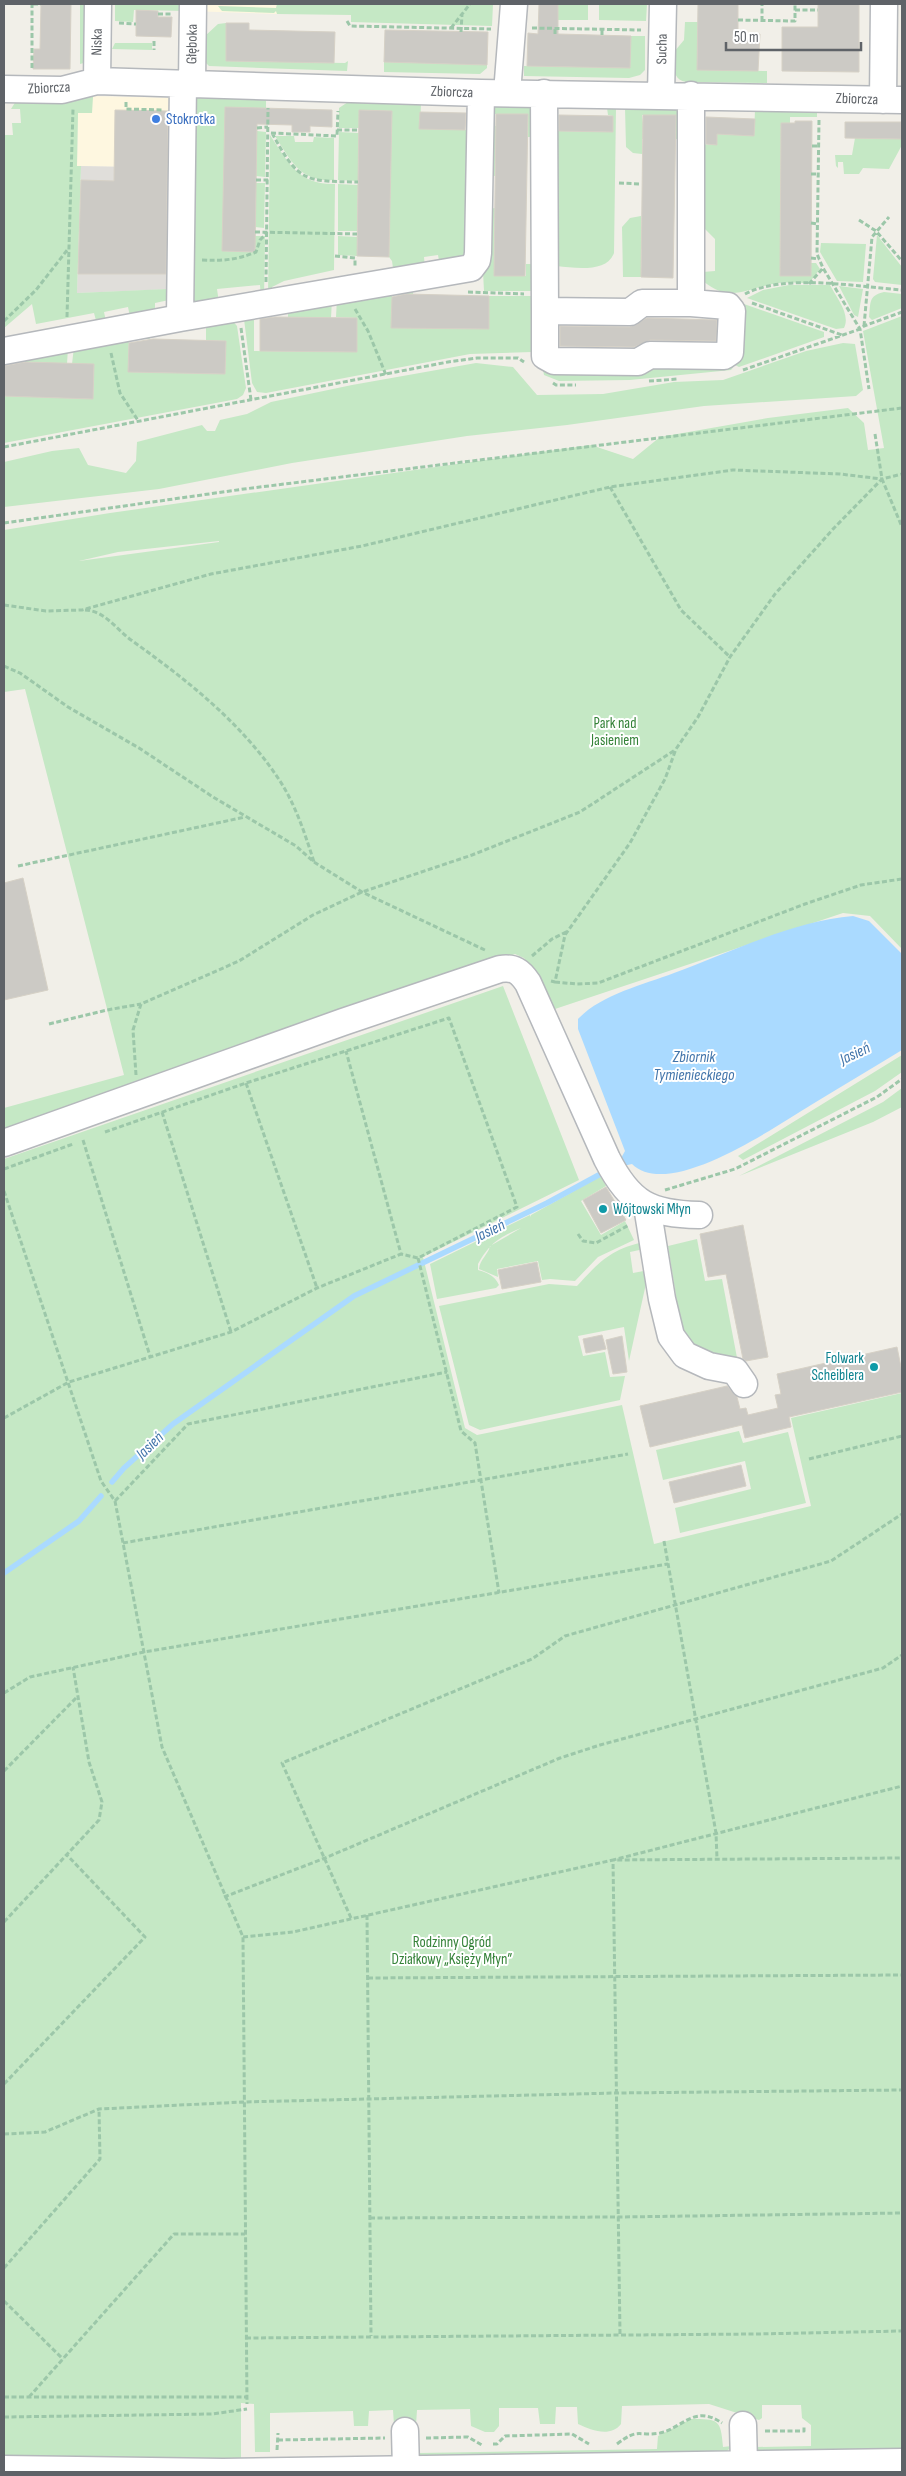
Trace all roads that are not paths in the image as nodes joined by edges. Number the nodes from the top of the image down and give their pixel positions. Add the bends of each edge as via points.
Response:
1 (193, 4) edge
2 (514, 4) edge
3 (663, 4) edge
4 (884, 4) edge
5 (106, 13) edge
6 (97, 81) junction
7 (187, 84) junction
8 (4, 89) edge
9 (507, 92) junction
10 (481, 93) junction
11 (544, 93) junction
12 (661, 94) junction
13 (691, 95) junction
14 (893, 100) edge
15 (536, 302) junction
16 (692, 303) junction
17 (180, 318) junction
18 (4, 351) edge
19 (4, 1143) edge
20 (647, 1206) junction
21 (700, 1215) dead end
22 (744, 1384) dead end
23 (743, 2428) road end
24 (405, 2435) road end
25 (902, 2462) edge
26 (731, 2467) edge
27 (4, 2469) edge
28 (392, 2471) edge
29 (192, 2472) edge
30 (250, 2472) edge

1 - 7 street, Głęboka
2 - 9 street
3 - 12 street, Sucha
4 - 14 street
5 - 6 street, Niska
6 - 7 street, Zbiorcza
6 - 8 street, Zbiorcza via 62,90
7 - 10 street, Zbiorcza
7 - 17 street, Głęboka
9 - 10 street, Zbiorcza
9 - 11 street, Zbiorcza
10 - 17 street via 478,252 474,266
11 - 12 street, Zbiorcza
11 - 15 street
12 - 13 street, Zbiorcza
13 - 14 street, Zbiorcza
13 - 16 street
15 - 16 street via 630,312 642,303
15 - 16 street via 544,356 549,360 638,362 650,355 727,355 731,348 733,302
17 - 18 street
19 - 20 street via 500,969 519,972 528,983 612,1168 631,1196
20 - 21 street
20 - 22 street via 671,1336 685,1355 709,1366 735,1371
23 - 26 street
24 - 28 street
25 - 26 street
26 - 28 street
27 - 29 street
28 - 30 street
29 - 30 street

